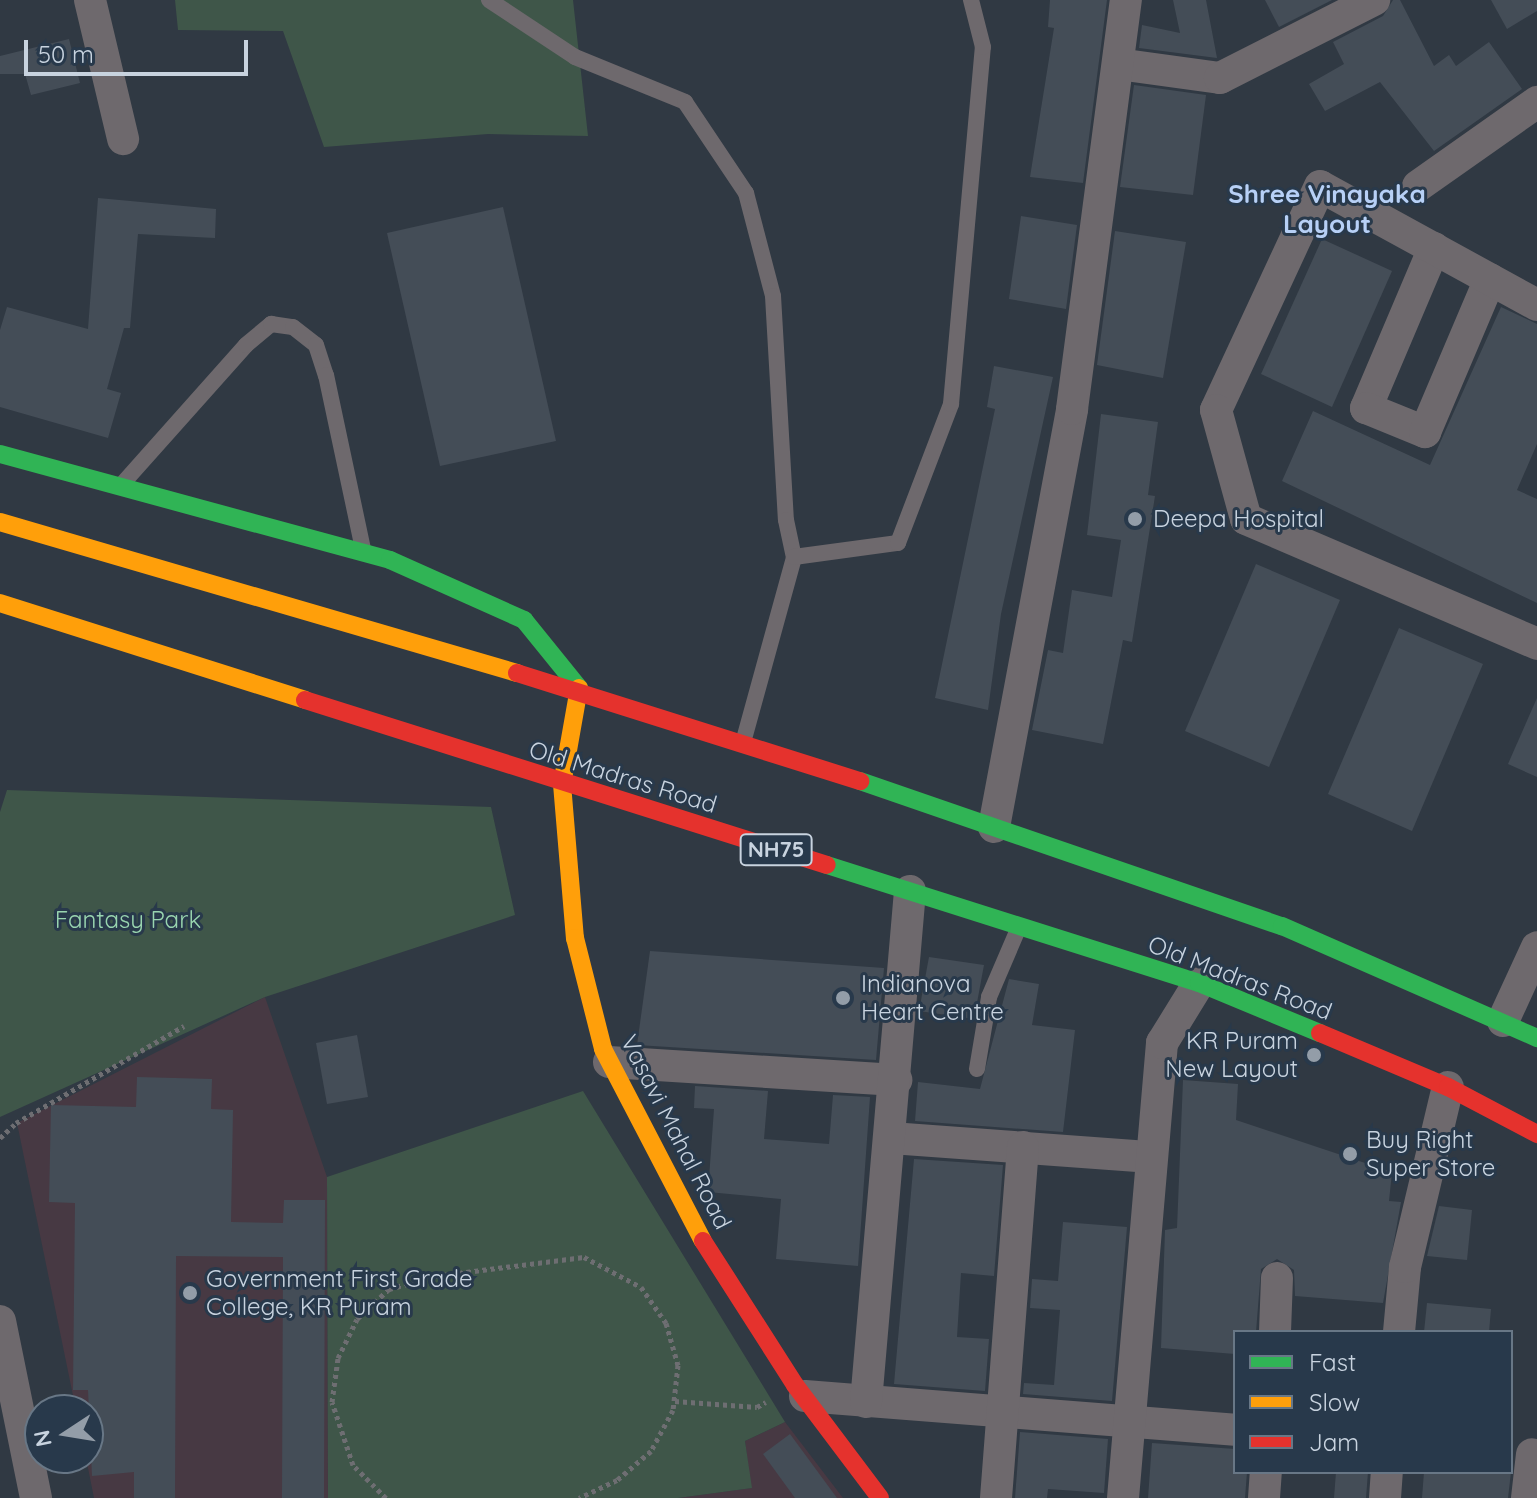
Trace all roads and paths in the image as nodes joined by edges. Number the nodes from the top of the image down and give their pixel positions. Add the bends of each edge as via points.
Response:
1 (90, 0) edge
2 (489, 0) edge
3 (971, 0) edge
4 (1126, 0) edge
5 (1374, 0) edge
6 (1118, 64) junction
7 (1537, 102) edge
8 (123, 139) dead end
9 (1418, 186) dead end
10 (1434, 248) junction
11 (1490, 279) junction
12 (1537, 305) edge
13 (0, 454) edge
14 (120, 486) junction
15 (0, 522) edge
16 (364, 553) junction
17 (794, 557) junction
18 (0, 603) edge
19 (1537, 644) edge
20 (582, 692) junction
21 (743, 741) junction
22 (562, 784) junction
23 (994, 827) junction
24 (910, 891) junction
25 (1019, 926) junction
26 (1537, 947) edge
27 (1199, 983) junction
28 (1503, 1021) junction
29 (184, 1026) dead end
30 (1537, 1038) edge
31 (609, 1062) junction
32 (977, 1069) dead end
33 (896, 1080) junction
34 (1448, 1087) junction
35 (1537, 1134) edge
36 (0, 1138) edge
37 (891, 1138) junction
38 (1023, 1147) junction
39 (1151, 1157) junction
40 (1277, 1278) dead end
41 (0, 1321) edge
42 (1275, 1330) edge
43 (1399, 1330) edge
44 (800, 1390) junction
45 (675, 1401) junction
46 (866, 1402) junction
47 (1004, 1413) junction
48 (1128, 1424) junction
49 (1233, 1430) edge
50 (1527, 1453) edge
51 (1266, 1474) edge
52 (1387, 1474) edge
53 (36, 1498) edge
54 (386, 1498) edge
55 (579, 1498) edge
56 (880, 1498) edge
57 (996, 1498) edge
58 (1123, 1498) edge
59 (1264, 1498) edge
60 (1385, 1498) edge
61 (1527, 1498) edge

1 - 8 street
2 - 17 lane via 575,57 685,102 746,193 773,296 786,520
3 - 17 lane via 983,47 951,404 898,543
4 - 6 street
5 - 6 street via 1220,78
6 - 23 street via 1072,409
7 - 9 street
10 - 11 street
10 - 11 street via 1366,408 1425,432
10 - 19 street via 1320,186 1216,410 1246,519
11 - 12 street
13 - 14 main road
14 - 16 main road
14 - 16 lane via 246,345 271,324 293,327 316,345 326,375
15 - 20 main road
16 - 20 main road via 524,620
17 - 21 lane
18 - 22 main road, Old Madras Road / NH75
20 - 21 main road
20 - 22 main road, Vasavi Mahal Road
21 - 23 main road
22 - 24 main road, Old Madras Road / NH75
22 - 31 main road, Vasavi Mahal Road via 575,938
23 - 28 main road via 1282,926
24 - 25 main road, Old Madras Road / NH75
24 - 33 street
25 - 27 main road, Old Madras Road / NH75
25 - 32 lane via 989,997
26 - 28 street
27 - 34 main road, Old Madras Road / NH75
27 - 39 street via 1162,1043
28 - 30 main road
29 - 36 path via 16,1123
31 - 33 street
31 - 44 main road, Vasavi Mahal Road via 679,1203
33 - 37 street
34 - 35 main road, Old Madras Road / NH75
34 - 43 street via 1405,1267
37 - 38 street
37 - 46 street
38 - 39 street
38 - 47 street
39 - 48 street
40 - 42 street
41 - 53 street
44 - 45 path via 757,1407
44 - 46 street
44 - 56 main road, Vasavi Mahal Road
45 - 54 path via 678,1365 666,1323 641,1287 604,1263 584,1257 532,1260 389,1289 345,1338 332,1402 353,1465
45 - 55 path via 651,1451 617,1480
46 - 47 street
47 - 48 street
47 - 57 street
48 - 49 street
48 - 58 street
50 - 61 street
51 - 59 street
52 - 60 street

